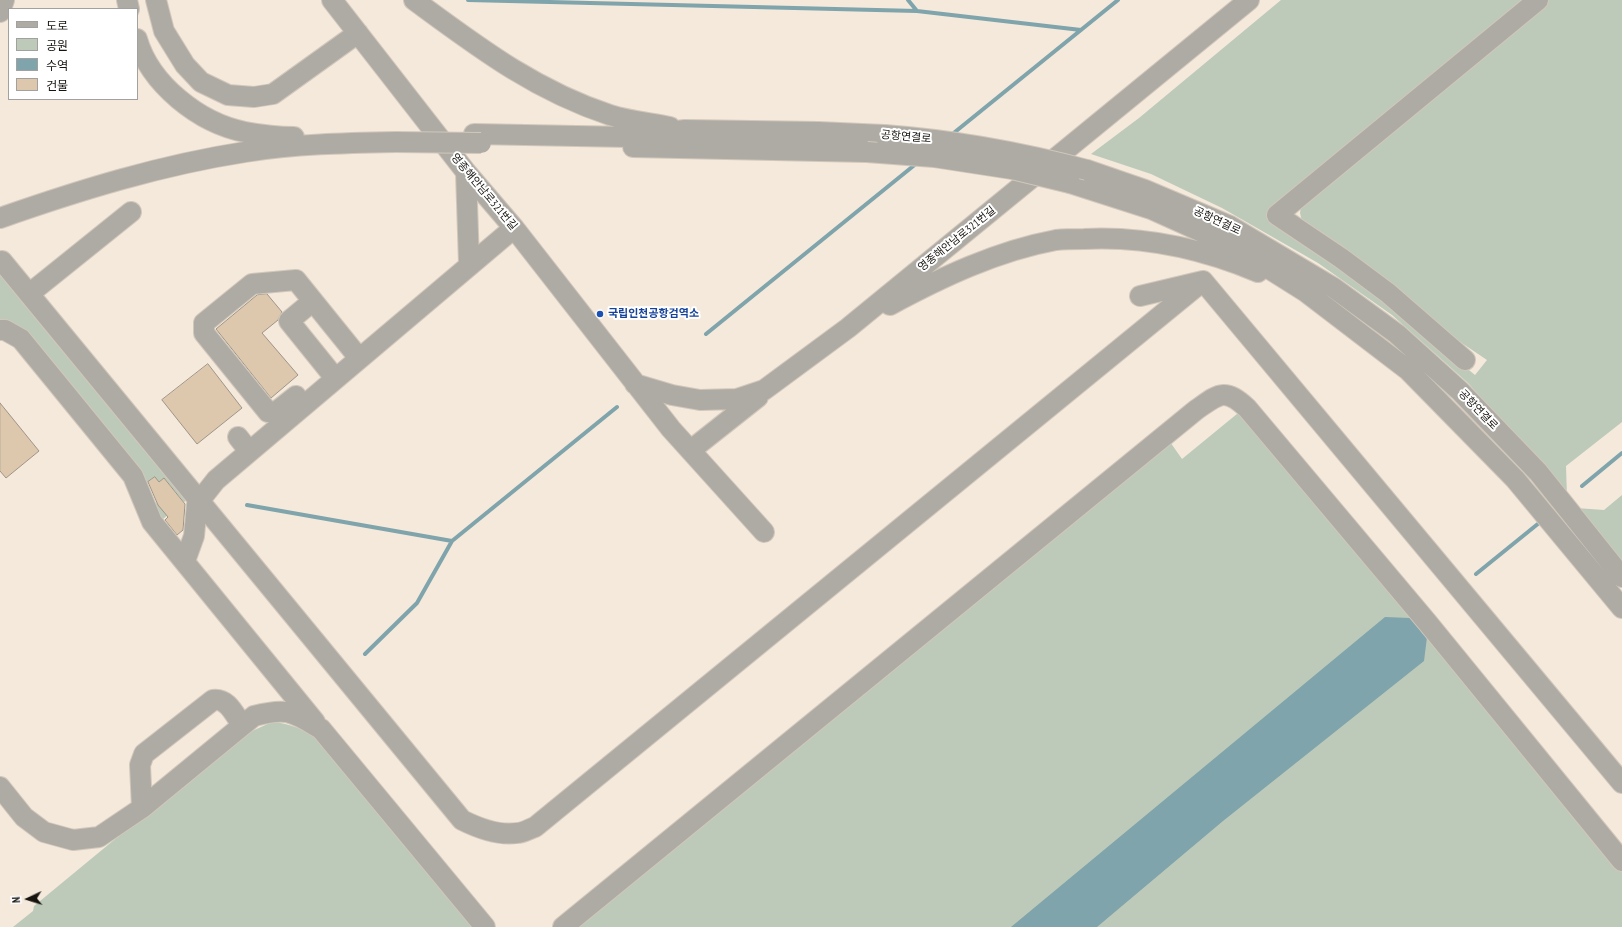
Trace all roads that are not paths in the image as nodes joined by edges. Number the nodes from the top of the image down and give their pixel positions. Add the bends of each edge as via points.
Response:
1 (4, 0) edge
2 (156, 0) edge
3 (332, 0) edge
4 (414, 0) edge
5 (1249, 0) edge
6 (1538, 0) edge
7 (0, 12) edge
8 (358, 32) junction
9 (138, 41) edge
10 (685, 130) junction
11 (394, 138) junction
12 (477, 139) junction
13 (466, 172) junction
14 (131, 212) dead end
15 (0, 218) edge
16 (514, 228) junction
17 (0, 263) edge
18 (470, 264) junction
19 (1202, 281) junction
20 (1306, 292) junction
21 (30, 294) junction
22 (1140, 296) dead end
23 (313, 301) junction
24 (848, 328) junction
25 (0, 330) edge
26 (356, 354) junction
27 (1465, 360) dead end
28 (332, 374) junction
29 (778, 381) junction
30 (635, 384) junction
31 (691, 450) junction
32 (199, 500) junction
33 (764, 532) dead end
34 (185, 561) junction
35 (1622, 576) edge
36 (1622, 608) edge
37 (275, 672) junction
38 (248, 720) junction
39 (321, 730) junction
40 (1622, 783) edge
41 (0, 787) edge
42 (142, 808) junction
43 (1622, 861) edge
44 (485, 927) edge
45 (563, 927) edge

1 - 7 street
2 - 8 street via 164,32 186,65 202,82 228,95 254,97 273,94
3 - 8 street, 영종해안남로321번길
4 - 10 street via 497,60 534,83 612,115
5 - 24 street, 영종해안남로321번길
6 - 27 street via 1277,215 1388,293
8 - 13 street, 영종해안남로321번길
9 - 11 street via 151,68 172,94 191,108 244,132 293,137
10 - 12 street via 628,137
10 - 35 street, 공항연결로, bridge via 884,135 978,145 1040,157 1087,170 1145,190 1230,226 1334,288 1397,334 1460,391 1538,472
11 - 12 street
11 - 15 street via 307,144 230,155 131,176
12 - 20 street, 공항연결로, bridge via 867,152 934,157 1012,169 1070,183 1151,209 1233,246
13 - 16 street, 영종해안남로321번길
13 - 18 street
14 - 21 street
16 - 18 street
16 - 30 street, 영종해안남로321번길
17 - 21 street via 2,261
18 - 26 street
19 - 22 street
19 - 32 street via 535,827 517,833 499,833 478,828 462,820
19 - 40 street
20 - 24 street via 1216,257 1177,247 1145,241 1104,238 1058,240 972,265 926,286
20 - 36 street, 공항연결로 via 1408,370 1515,479
21 - 32 street
23 - 26 street
23 - 28 street via 289,321
23 - 28 street via 296,280 252,284 204,323 204,333 268,412 277,411
24 - 29 street, 영종해안남로321번길
25 - 34 street via 22,339 133,476 152,522
26 - 28 street
28 - 32 street via 244,444
29 - 30 street, 영종해안남로321번길 via 764,390 722,401 693,399
29 - 31 street
30 - 31 street, 영종해안남로321번길
31 - 33 street, 영종해안남로321번길
32 - 34 street via 194,536
34 - 37 street
37 - 38 street via 277,684 272,697
37 - 39 street
38 - 39 street via 275,711 286,711 298,715
38 - 42 street
38 - 42 street via 226,702 220,699 213,700 144,754 140,765
39 - 44 street
41 - 42 street via 24,817 44,832 73,840 99,837
43 - 45 street via 1427,622 1247,408 1228,394 1216,396 1196,410

